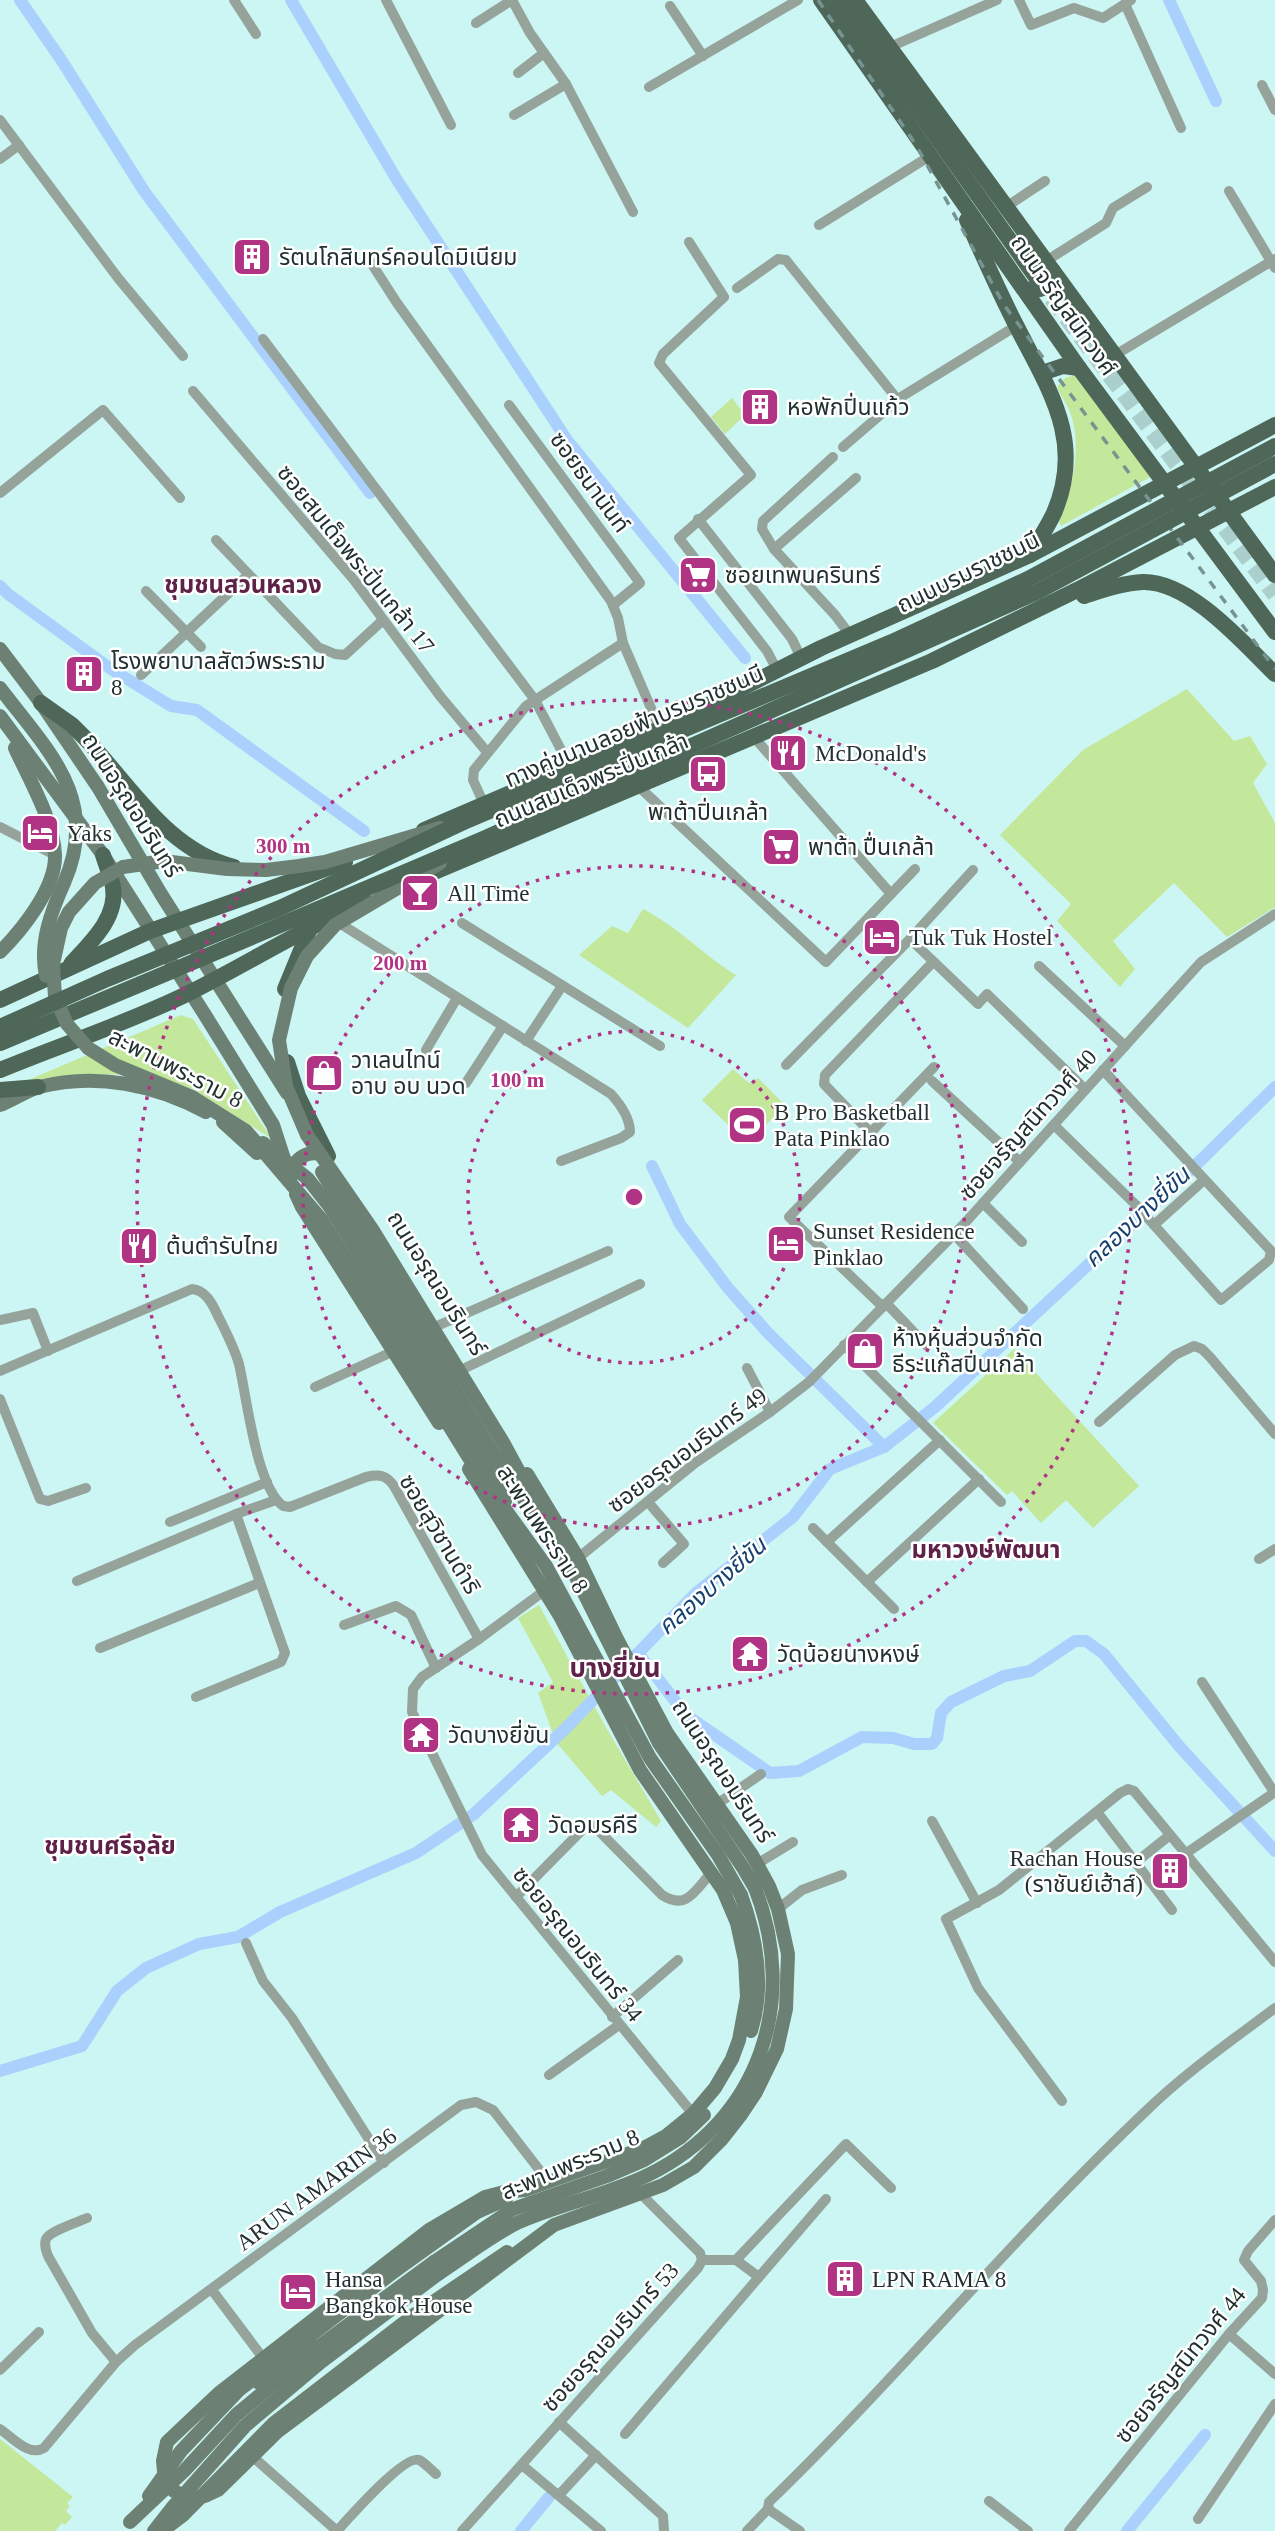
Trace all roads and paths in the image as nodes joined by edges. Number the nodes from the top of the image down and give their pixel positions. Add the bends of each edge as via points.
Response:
1 (234, 0) edge
2 (386, 0) edge
3 (512, 0) edge
4 (798, 0) edge
5 (821, 0) edge
6 (839, 0) edge
7 (855, 0) edge
8 (997, 0) edge
9 (1019, 0) edge
10 (1128, 2) edge
11 (670, 6) dead end
12 (476, 23) dead end
13 (256, 34) dead end
14 (891, 47) junction
15 (544, 53) junction
16 (703, 56) junction
17 (518, 73) dead end
18 (566, 84) junction
19 (1262, 85) dead end
20 (649, 88) dead end
21 (1275, 110) edge
22 (513, 115) dead end
23 (0, 120) edge
24 (452, 125) dead end
25 (1181, 128) dead end
26 (19, 145) junction
27 (930, 156) junction
28 (0, 159) edge
29 (1045, 181) dead end
30 (949, 183) junction
31 (1147, 187) dead end
32 (1229, 191) dead end
33 (1006, 207) junction
34 (633, 212) dead end
35 (819, 225) dead end
36 (689, 242) dead end
37 (368, 258) dead end
38 (1274, 263) edge
39 (1049, 266) junction
40 (1036, 277) tunnel mouth
41 (737, 288) dead end
42 (1024, 289) junction
43 (1016, 326) junction
44 (263, 339) dead end
45 (1115, 355) junction
46 (183, 356) dead end
47 (1079, 368) junction
48 (1042, 373) junction
49 (193, 391) dead end
50 (898, 400) junction
51 (509, 405) dead end
52 (1275, 425) edge
53 (1275, 439) edge
54 (1246, 441) junction
55 (1275, 446) edge
56 (843, 447) dead end
57 (833, 457) dead end
58 (1275, 464) edge
59 (1196, 467) junction
60 (1275, 471) edge
61 (856, 478) dead end
62 (1166, 483) junction
63 (1274, 487) edge
64 (0, 493) edge
65 (180, 498) dead end
66 (1228, 512) junction
67 (698, 519) junction
68 (1198, 527) junction
69 (216, 540) dead end
70 (1057, 542) junction
71 (774, 549) junction
72 (1030, 555) junction
73 (248, 575) junction
74 (1275, 575) edge
75 (1077, 590) junction
76 (146, 591) dead end
77 (613, 605) junction
78 (383, 620) junction
79 (1019, 620) junction
80 (1275, 632) edge
81 (185, 633) junction
82 (850, 635) junction
83 (623, 643) junction
84 (201, 647) dead end
85 (0, 649) edge
86 (801, 658) junction
87 (777, 670) junction
88 (1275, 674) edge
89 (141, 675) dead end
90 (0, 688) edge
91 (535, 700) junction
92 (41, 703) junction
93 (1, 717) edge
94 (665, 727) junction
95 (753, 736) junction
96 (732, 744) junction
97 (487, 752) junction
98 (570, 766) junction
99 (637, 785) junction
100 (484, 804) junction
101 (468, 820) junction
102 (0, 827) edge
103 (484, 839) junction
104 (367, 854) junction
105 (55, 855) junction
106 (103, 855) junction
107 (915, 869) dead end
108 (973, 870) dead end
109 (303, 877) junction
110 (891, 894) junction
111 (383, 895) junction
112 (1275, 914) edge
113 (329, 917) junction
114 (178, 920) junction
115 (462, 923) dead end
116 (311, 926) junction
117 (150, 931) junction
118 (910, 939) junction
119 (0, 952) edge
120 (933, 962) junction
121 (1039, 966) dead end
122 (67, 969) junction
123 (213, 979) junction
124 (562, 986) junction
125 (190, 992) junction
126 (55, 997) junction
127 (457, 998) junction
128 (0, 1000) edge
129 (503, 1027) junction
130 (2, 1035) edge
131 (526, 1041) junction
132 (660, 1046) dead end
133 (1125, 1046) junction
134 (426, 1050) dead end
135 (786, 1065) dead end
136 (934, 1067) dead end
137 (0, 1070) edge
138 (1103, 1070) junction
139 (932, 1081) dead end
140 (466, 1083) dead end
141 (38, 1087) junction
142 (1086, 1089) junction
143 (0, 1090) edge
144 (0, 1105) edge
145 (1054, 1125) junction
146 (246, 1131) junction
147 (870, 1132) junction
148 (307, 1135) junction
149 (328, 1156) junction
150 (561, 1161) dead end
151 (1020, 1162) junction
152 (290, 1180) junction
153 (1204, 1180) junction
154 (983, 1203) junction
155 (302, 1207) junction
156 (1150, 1221) junction
157 (954, 1234) junction
158 (1022, 1242) dead end
159 (608, 1251) dead end
160 (640, 1284) dead end
161 (885, 1305) junction
162 (1023, 1309) dead end
163 (0, 1320) edge
164 (437, 1326) junction
165 (844, 1345) junction
166 (926, 1345) dead end
167 (48, 1351) junction
168 (394, 1351) junction
169 (463, 1368) junction
170 (747, 1368) dead end
171 (0, 1371) edge
172 (818, 1372) joint
173 (315, 1387) dead end
174 (0, 1399) edge
175 (771, 1412) junction
176 (1099, 1422) dead end
177 (1275, 1434) edge
178 (940, 1440) junction
179 (489, 1459) junction
180 (979, 1479) junction
181 (267, 1482) junction
182 (86, 1488) dead end
183 (276, 1500) junction
184 (648, 1502) junction
185 (1001, 1502) dead end
186 (236, 1514) junction
187 (170, 1522) dead end
188 (813, 1528) dead end
189 (827, 1542) junction
190 (1275, 1549) edge
191 (578, 1558) junction
192 (1259, 1559) dead end
193 (663, 1563) dead end
194 (76, 1581) dead end
195 (867, 1582) junction
196 (259, 1583) junction
197 (544, 1591) junction
198 (601, 1607) junction
199 (894, 1609) dead end
200 (560, 1616) junction
201 (344, 1625) dead end
202 (479, 1639) junction
203 (100, 1648) dead end
204 (436, 1668) junction
205 (1202, 1682) dead end
206 (195, 1697) dead end
207 (761, 1774) dead end
208 (1275, 1792) edge
209 (717, 1804) junction
210 (1101, 1817) dead end
211 (932, 1821) dead end
212 (1170, 1835) junction
213 (793, 1842) dead end
214 (1185, 1854) junction
215 (1135, 1863) junction
216 (757, 1864) junction
217 (712, 1872) junction
218 (842, 1875) dead end
219 (516, 1897) junction
220 (977, 1903) junction
221 (778, 1909) junction
222 (1172, 1910) dead end
223 (246, 1943) dead end
224 (678, 1960) dead end
225 (1275, 1962) edge
226 (1275, 2008) edge
227 (615, 2021) junction
228 (548, 2075) dead end
229 (1062, 2101) dead end
230 (693, 2114) junction
231 (384, 2163) junction
232 (548, 2181) junction
233 (891, 2188) dead end
234 (529, 2189) junction
235 (641, 2193) junction
236 (826, 2199) dead end
237 (87, 2218) dead end
238 (1275, 2220) edge
239 (554, 2225) junction
240 (702, 2260) junction
241 (736, 2260) junction
242 (759, 2277) junction
243 (212, 2290) junction
244 (39, 2332) dead end
245 (1229, 2334) junction
246 (263, 2358) junction
247 (116, 2362) junction
248 (0, 2371) edge
249 (1275, 2374) edge
250 (1275, 2404) edge
251 (559, 2422) junction
252 (0, 2429) edge
253 (174, 2434) junction
254 (625, 2434) dead end
255 (596, 2455) junction
256 (253, 2456) junction
257 (522, 2465) junction
258 (436, 2474) dead end
259 (559, 2496) junction
260 (989, 2501) dead end
261 (768, 2509) junction
262 (1198, 2518) dead end
263 (126, 2527) edge
264 (154, 2531) edge
265 (162, 2531) edge
266 (337, 2531) edge
267 (462, 2531) edge
268 (601, 2531) edge
269 (664, 2531) edge
270 (747, 2531) edge
271 (800, 2531) edge
272 (1028, 2531) edge
273 (1069, 2531) edge

1 - 13 street
2 - 24 street
3 - 12 street
3 - 15 street
4 - 16 street
5 - 27 main road, ถนนจรัญสนิทวงศ์
6 - 40 main road, ถนนจรัญสนิทวงศ์
7 - 14 main road, ถนนจรัญสนิทวงศ์
8 - 14 street
9 - 10 street via 1031,25 1074,8 1103,18
10 - 25 street
11 - 16 street
14 - 33 main road, ถนนจรัญสนิทวงศ์
15 - 17 street
15 - 18 street
16 - 20 street
18 - 22 street
18 - 34 street
19 - 21 street
23 - 26 street
26 - 28 street
26 - 46 street
27 - 30 main road, ถนนจรัญสนิทวงศ์
27 - 35 street
29 - 33 street
30 - 42 main road, ถนนจรัญสนิทวงศ์
30 - 43 main road
31 - 39 street via 1113,208 1105,223
32 - 38 street
33 - 39 main road, ถนนจรัญสนิทวงศ์
36 - 67 street via 724,297 659,363 751,475
37 - 77 street
38 - 45 street
39 - 42 main road via 1052,279 1044,288
39 - 45 main road, ถนนจรัญสนิทวงศ์
41 - 50 street via 778,259 786,260
42 - 47 main road, ถนนจรัญสนิทวงศ์
43 - 48 main road
43 - 50 street
44 - 91 street
45 - 59 main road, ถนนจรัญสนิทวงศ์
47 - 48 main road via 1063,366
47 - 62 main road, ถนนจรัญสนิทวงศ์
48 - 72 main road via 1063,424 1066,460 1061,495
49 - 78 street, ซอยสมเด็จพระปิ่นเกล้า 17
50 - 56 street
51 - 77 street, ซอยธนานันท์ via 640,583
52 - 54 main road
53 - 94 main road, ถนนบรมราชชนนี via 1026,572 826,664
54 - 59 main road
54 - 63 main road via 1237,455 1236,470 1242,481 1258,490
55 - 101 main road, ทางคู่ขนานลอยฟ้าบรมราชชนนี, bridge via 1028,579 929,625
57 - 71 street via 763,521 762,529
58 - 103 main road, ทางคู่ขนานลอยฟ้าบรมราชชนนี, bridge via 1037,592
59 - 62 main road, ถนนสมเด็จพระปิ่นเกล้า
59 - 66 main road, ถนนจรัญสนิทวงศ์
60 - 96 main road via 1039,597 799,707
61 - 71 street
62 - 68 main road, ถนนจรัญสนิทวงศ์
62 - 70 main road, ถนนสมเด็จพระปิ่นเกล้า
63 - 66 main road
64 - 65 street via 103,410
66 - 68 main road
66 - 74 main road, ถนนจรัญสนิทวงศ์
67 - 86 street via 792,639
67 - 87 street via 679,538
68 - 75 main road, ถนนสมเด็จพระปิ่นเกล้า
68 - 80 main road, ถนนจรัญสนิทวงศ์
69 - 73 street
70 - 72 main road, ถนนสมเด็จพระปิ่นเกล้า
70 - 75 main road via 1072,544 1088,562 1087,576
71 - 82 street
72 - 82 main road, ถนนสมเด็จพระปิ่นเกล้า
73 - 78 street via 318,647 335,654 345,655
73 - 81 street
75 - 79 main road, ถนนสมเด็จพระปิ่นเกล้า
76 - 81 street
77 - 83 street
78 - 97 street, ซอยสมเด็จพระปิ่นเกล้า 17
79 - 88 main road via 1104,589 1145,582 1197,603
79 - 95 main road, ถนนสมเด็จพระปิ่นเกล้า
81 - 84 street
81 - 89 street
82 - 86 main road, ถนนสมเด็จพระปิ่นเกล้า
83 - 91 street
83 - 94 street
85 - 92 main road, ถนนอรุณอมรินทร์
86 - 87 main road, ถนนสมเด็จพระปิ่นเกล้า
87 - 94 main road, ถนนสมเด็จพระปิ่นเกล้า
90 - 126 main road, bridge via 66,780 77,817 73,858 54,903 44,945 45,974
91 - 97 street
91 - 98 street
92 - 109 main road via 72,725 161,824 193,851 226,865
92 - 114 main road, ถนนอรุณอมรินทร์
93 - 105 main road via 48,822
93 - 106 main road, ถนนอรุณอมรินทร์
94 - 98 main road, ถนนสมเด็จพระปิ่นเกล้า
95 - 96 main road, ถนนสมเด็จพระปิ่นเกล้า
95 - 110 street
96 - 99 main road, ถนนสมเด็จพระปิ่นเกล้า
97 - 100 street via 474,770 473,780
98 - 100 main road, ถนนสมเด็จพระปิ่นเกล้า
99 - 110 street via 826,962
99 - 111 main road, ถนนสมเด็จพระปิ่นเกล้า
100 - 104 main road, ถนนสมเด็จพระปิ่นเกล้า
101 - 126 main road, สะพานพระราม 8, bridge via 299,866 227,869 151,862 123,867 95,883 69,912 53,964
101 - 130 main road, ทางคู่ขนานลอยฟ้าบรมราชชนนี, bridge via 280,908 107,979
102 - 105 street
103 - 130 main road, ทางคู่ขนานลอยฟ้าบรมราชชนนี, bridge
103 - 148 main road, สะพานพระราม 8, bridge via 335,925 297,972 279,1040 286,1086
104 - 109 main road, ถนนสมเด็จพระปิ่นเกล้า
104 - 111 main road via 354,872 356,883 364,894
105 - 119 main road via 41,900
106 - 117 main road, ถนนอรุณอมรินทร์
106 - 122 main road via 113,885 111,911
107 - 110 street
108 - 118 street
109 - 114 main road, ถนนสมเด็จพระปิ่นเกล้า
111 - 113 main road, ถนนสมเด็จพระปิ่นเกล้า
112 - 133 street, ซอยจรัญสนิทวงศ์ 40 via 1201,962
113 - 116 main road, ถนนสมเด็จพระปิ่นเกล้า
113 - 127 street
114 - 117 main road, ถนนสมเด็จพระปิ่นเกล้า
114 - 123 main road, ถนนอรุณอมรินทร์
115 - 124 street
116 - 123 main road, ถนนสมเด็จพระปิ่นเกล้า
116 - 149 main road via 286,985 282,1042 291,1079
117 - 122 main road, ถนนสมเด็จพระปิ่นเกล้า
117 - 125 main road, ถนนอรุณอมรินทร์
118 - 120 street
118 - 135 street
120 - 142 street via 978,1004 987,995
120 - 147 street via 825,1075 824,1084
121 - 133 street
122 - 128 main road, ถนนสมเด็จพระปิ่นเกล้า
123 - 125 main road, ถนนสมเด็จพระปิ่นเกล้า
123 - 149 main road, ถนนอรุณอมรินทร์
124 - 131 street
124 - 132 street
125 - 137 main road, ถนนสมเด็จพระปิ่นเกล้า
125 - 152 main road, ถนนอรุณอมรินทร์ via 273,1125
126 - 146 main road, สะพานพระราม 8, bridge via 67,1024 88,1048 115,1065 192,1097
127 - 129 street
127 - 134 street
129 - 131 street
129 - 140 street
131 - 150 street via 611,1094 631,1128 627,1135
133 - 138 street, ซอยจรัญสนิทวงศ์ 40
136 - 147 street
138 - 142 street, ซอยจรัญสนิทวงศ์ 40
138 - 153 street
139 - 151 street
141 - 143 main road
141 - 144 main road
141 - 155 main road via 115,1082 151,1089 195,1106 251,1146
142 - 145 street, ซอยจรัญสนิทวงศ์ 40
145 - 151 street, ซอยจรัญสนิทวงศ์ 40
145 - 156 street
146 - 179 main road, bridge via 308,1179 330,1207
146 - 263 main road, สะพานพระราม 8, bridge via 321,1219 477,1469 546,1566 650,1758 730,1875 755,1941 757,2000 748,2043 729,2083 681,2137 626,2168 513,2209 434,2262 236,2415
147 - 161 street via 789,1217
148 - 179 main road, bridge via 331,1188
148 - 264 main road, สะพานพระราม 8, bridge via 372,1228 504,1444 659,1743 755,1888 770,1935 773,2000 766,2036 748,2079 726,2114 698,2142 648,2175 517,2223 438,2274 245,2426
149 - 152 main road via 315,1151 304,1155 293,1166
149 - 164 main road, ถนนอรุณอมรินทร์
151 - 154 street, ซอยจรัญสนิทวงศ์ 40
152 - 155 main road, ถนนอรุณอมรินทร์
153 - 156 street
153 - 156 street via 1271,1251 1269,1260 1221,1300
154 - 157 street, ซอยจรัญสนิทวงศ์ 40
154 - 158 street
155 - 168 main road, ถนนอรุณอมรินทร์
157 - 161 street, ซอยจรัญสนิทวงศ์ 40
157 - 162 street
159 - 164 street
160 - 169 street
161 - 165 street, ซอยจรัญสนิทวงศ์ 40
161 - 166 street
163 - 167 street via 33,1313
164 - 169 main road, ถนนอรุณอมรินทร์
165 - 172 street, ซอยจรัญสนิทวงศ์ 40
165 - 178 street
167 - 171 street
167 - 181 street via 198,1290 215,1310 238,1362
168 - 173 street
168 - 197 main road, ถนนอรุณอมรินทร์
169 - 191 main road, ถนนอรุณอมรินทร์
170 - 175 street
172 - 175 street, ซอยอรุณอมรินทร์ 49
174 - 182 street via 40,1499 48,1501
175 - 184 street, ซอยอรุณอมรินทร์ 49 via 724,1441
176 - 177 street via 1175,1355 1194,1346 1210,1357
178 - 180 street
178 - 189 street
179 - 198 main road
179 - 200 main road
180 - 185 street
180 - 195 street
181 - 183 street
181 - 187 street
183 - 186 street
183 - 202 street, ซอยสุวิชานดำริ via 290,1507 366,1477 385,1476
184 - 191 street, ซอยอรุณอมรินทร์ 49
184 - 193 street via 684,1544
186 - 194 street
186 - 196 street
188 - 189 street
189 - 195 street
190 - 192 street
191 - 198 main road, ถนนอรุณอมรินทร์
195 - 199 street
196 - 203 street
196 - 206 street via 284,1657
197 - 200 main road, ถนนอรุณอมรินทร์
197 - 202 street
198 - 209 main road, ถนนอรุณอมรินทร์ via 667,1733
200 - 217 main road, ถนนอรุณอมรินทร์ via 640,1770
201 - 204 street via 396,1606 411,1615
202 - 204 street
204 - 219 street, ซอยอรุณอมรินทร์ 34 via 413,1689 412,1712 482,1855
205 - 208 street
207 - 209 street
208 - 214 street
209 - 216 main road, ถนนอรุณอมรินทร์
210 - 215 street
211 - 220 street
212 - 214 street
212 - 215 street
212 - 220 street via 1128,1788
213 - 216 street
214 - 225 street
215 - 222 street
216 - 221 main road, ถนนอรุณอมรินทร์
217 - 219 street via 687,1899 673,1902 599,1831 584,1827
217 - 230 main road, ถนนอรุณอมรินทร์ via 737,1923 747,1997 732,2059
218 - 221 street via 802,1890
219 - 227 street, ซอยอรุณอมรินทร์ 34
220 - 229 street via 946,1919 978,1988
221 - 235 main road, ถนนอรุณอมรินทร์ via 789,1974 777,2049 767,2071 740,2116 710,2152 678,2177
223 - 231 street via 263,1981 292,2018
224 - 227 street
226 - 261 street via 1147,2110 769,2502
227 - 228 street
227 - 230 street, ซอยอรุณอมรินทร์ 34
230 - 232 main road, ถนนอรุณอมรินทร์ via 644,2148
231 - 232 street, ARUN AMARIN 36 via 461,2105 476,2102 493,2110
231 - 243 street, ARUN AMARIN 36
232 - 234 main road, ถนนอรุณอมรินทร์
233 - 241 street via 846,2144
234 - 246 main road, ถนนอรุณอมรินทร์ via 485,2197 459,2211
234 - 253 main road, ถนนอรุณอมรินทร์ via 244,2394
234 - 263 main road, bridge via 477,2213 239,2390 181,2451
235 - 239 main road, ถนนอรุณอมรินทร์
235 - 240 street, ซอยอรุณอมรินทร์ 53 via 700,2252
236 - 242 street
237 - 247 street via 52,2233 45,2246 92,2333
238 - 245 street, ซอยจรัญสนิทวงศ์ 44 via 1244,2260 1261,2281 1262,2298
239 - 256 main road, ถนนอรุณอมรินทร์ via 277,2432
239 - 265 main road, bridge via 491,2261 414,2315 274,2423
240 - 241 street
240 - 251 street, ซอยอรุณอมรินทร์ 53
241 - 242 street
242 - 254 street
243 - 246 street
243 - 247 street, ARUN AMARIN 36
244 - 248 street
245 - 249 street
245 - 273 street, ซอยจรัญสนิทวงศ์ 44
246 - 253 main road, ถนนอรุณอมรินทร์
247 - 252 street, ARUN AMARIN 36 via 38,2452
250 - 262 street
251 - 255 street
251 - 257 street, ซอยอรุณอมรินทร์ 53
253 - 256 main road, ถนนอรุณอมรินทร์ via 167,2442 163,2462 165,2481 191,2499 218,2490
255 - 259 street
255 - 269 street via 663,2516
256 - 266 street
257 - 259 street
257 - 267 street, ซอยอรุณอมรินทร์ 53
258 - 266 street via 419,2460 410,2460
259 - 268 street
260 - 272 street
261 - 270 street
261 - 271 street

